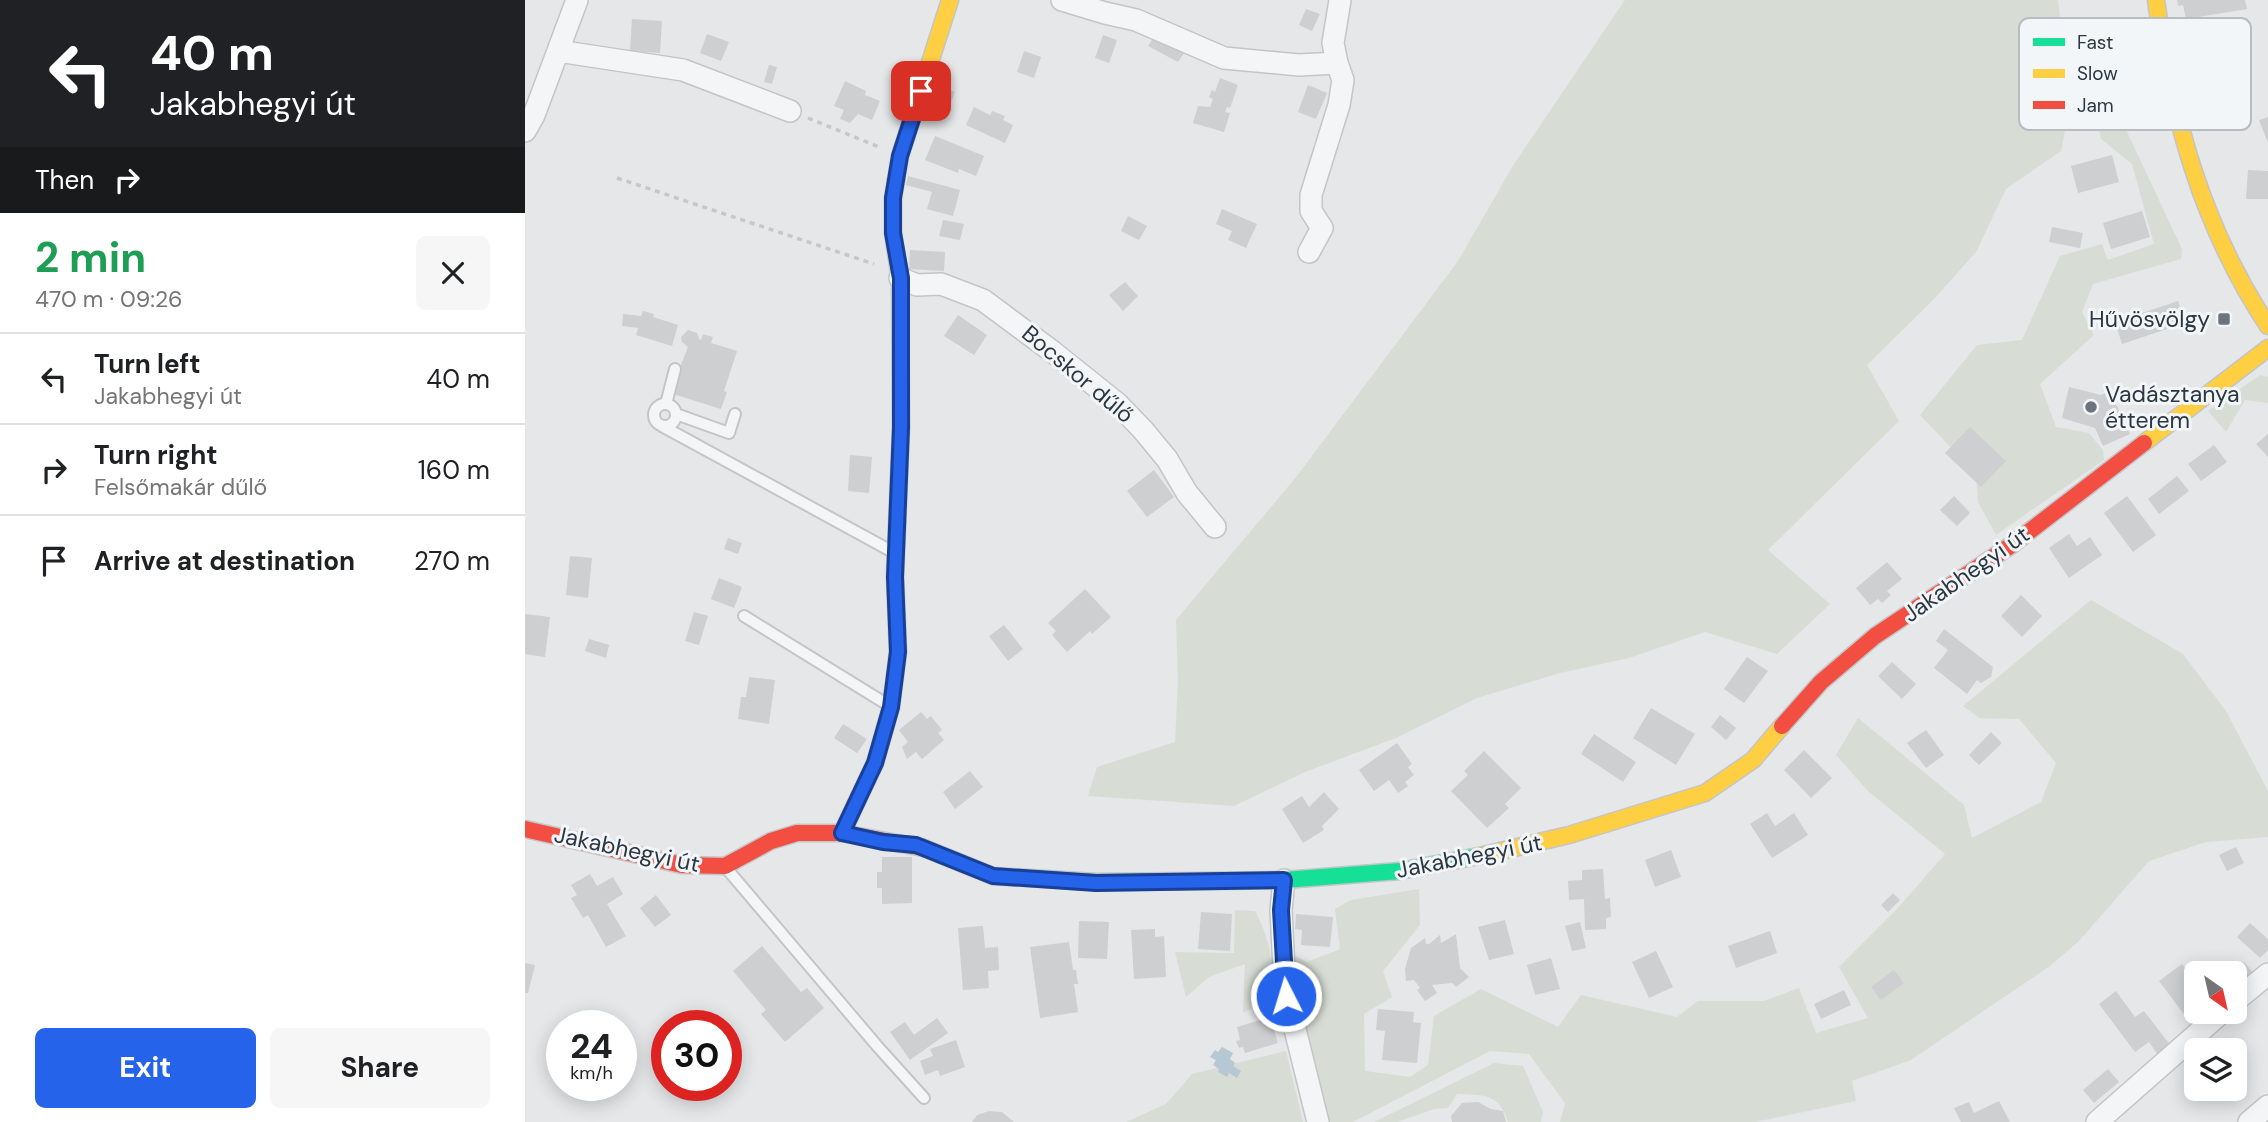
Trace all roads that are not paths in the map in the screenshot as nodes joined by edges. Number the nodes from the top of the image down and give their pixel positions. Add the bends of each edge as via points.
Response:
1 (577, 0) edge
2 (950, 0) edge
3 (1062, 0) edge
4 (1340, 0) edge
5 (2156, 0) edge
6 (2158, 18) edge
7 (558, 51) junction
8 (1337, 62) junction
9 (790, 111) road end
10 (2183, 130) edge
11 (525, 131) edge
12 (1309, 252) dead end
13 (901, 278) junction
14 (2268, 326) edge
15 (2268, 348) edge
16 (675, 369) dead end
17 (666, 404) junction
18 (676, 414) junction
19 (735, 414) dead end
20 (662, 426) junction
21 (1215, 527) dead end
22 (896, 553) junction
23 (744, 615) dead end
24 (891, 707) junction
25 (525, 829) edge
26 (842, 833) junction
27 (725, 866) junction
28 (1284, 880) junction
29 (2268, 974) edge
30 (2247, 991) edge
31 (2208, 1024) edge
32 (924, 1098) dead end
33 (2268, 1106) edge
34 (1318, 1122) edge
35 (2097, 1122) edge
36 (2249, 1122) edge

1 - 7 street
2 - 13 street via 900,156 893,233
3 - 8 street via 1136,20 1224,58 1299,65
4 - 8 street via 1333,43
5 - 6 street
7 - 9 street via 683,70
7 - 11 street
8 - 12 street via 1343,80 1339,105 1311,195 1311,211 1322,228
10 - 14 street via 2213,225
13 - 21 street, Bocskor dűlő via 909,284 941,284 971,294 1006,314 1143,429
13 - 22 street
15 - 28 street, Jakabhegyi út via 2013,544 1875,636 1821,682 1753,760 1705,793 1569,835 1447,863
16 - 17 lane
17 - 18 lane
17 - 20 lane via 655,412
18 - 19 lane via 729,433
18 - 20 lane via 672,424
20 - 22 lane
22 - 24 street via 898,652
23 - 24 lane
24 - 26 street via 875,763
25 - 27 street, Jakabhegyi út via 682,865
26 - 27 street, Jakabhegyi út via 797,833 771,841
26 - 28 street, Jakabhegyi út via 916,845 993,876 1096,883
27 - 32 lane
28 - 34 street via 1285,989
29 - 30 street
31 - 35 street
33 - 36 street

